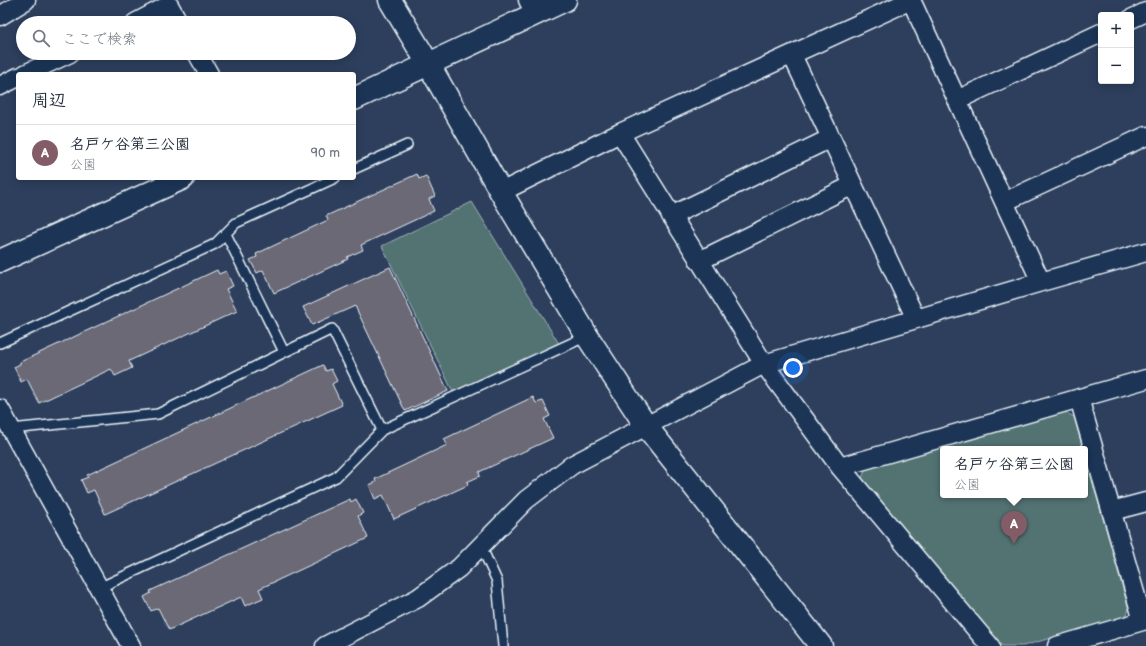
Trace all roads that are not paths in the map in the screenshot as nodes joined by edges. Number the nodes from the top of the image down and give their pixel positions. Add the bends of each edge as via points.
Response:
1 (26, 0) edge
2 (390, 0) edge
3 (565, 0) edge
4 (911, 0) edge
5 (531, 7) edge
6 (1146, 12) edge
7 (0, 16) edge
8 (148, 16) edge
9 (175, 16) edge
10 (1134, 18) edge
11 (1098, 34) edge
12 (792, 55) junction
13 (55, 60) edge
14 (201, 60) edge
15 (429, 64) junction
16 (29, 72) edge
17 (208, 72) edge
18 (16, 78) edge
19 (0, 86) edge
20 (356, 98) edge
21 (957, 100) junction
22 (620, 133) junction
23 (1146, 136) edge
24 (831, 138) junction
25 (407, 145) dead end
26 (356, 168) edge
27 (179, 180) edge
28 (331, 180) edge
29 (853, 185) junction
30 (501, 192) junction
31 (1004, 202) junction
32 (671, 216) junction
33 (226, 234) junction
34 (1146, 252) edge
35 (0, 261) edge
36 (699, 261) junction
37 (1041, 282) junction
38 (916, 319) junction
39 (587, 336) junction
40 (0, 343) edge
41 (284, 352) junction
42 (764, 364) junction
43 (1146, 378) edge
44 (1079, 398) junction
45 (0, 409) edge
46 (646, 426) junction
47 (11, 429) junction
48 (382, 430) junction
49 (840, 467) junction
50 (1146, 502) edge
51 (1112, 512) junction
52 (481, 546) junction
53 (99, 588) junction
54 (1144, 621) edge
55 (131, 646) edge
56 (325, 646) edge
57 (503, 646) edge
58 (821, 646) edge
59 (990, 646) edge
60 (1057, 646) edge

1 - 7 street
2 - 15 street
3 - 5 street
4 - 12 street
4 - 21 street
5 - 15 street
6 - 10 street
8 - 9 street via 169,5
11 - 21 street
12 - 22 street
12 - 24 street
13 - 16 street
14 - 17 street
15 - 20 street
15 - 30 street
18 - 19 street
21 - 31 street
22 - 30 street
22 - 32 street
23 - 31 street
24 - 29 street
24 - 32 street
25 - 26 lane
27 - 35 street
28 - 33 lane via 236,223
29 - 36 street
29 - 38 street
30 - 39 street
31 - 37 street
32 - 36 street
33 - 40 lane via 215,244
33 - 41 lane
34 - 37 street
36 - 42 street
37 - 38 street
38 - 42 street
39 - 46 street
39 - 48 lane
41 - 47 lane via 158,414
41 - 48 lane via 332,328
42 - 46 street
42 - 49 street
43 - 44 street
44 - 49 street
44 - 51 street
45 - 47 street
46 - 52 street via 572,465 526,500
46 - 58 street
47 - 53 street
48 - 53 lane via 336,477
49 - 59 street
50 - 51 street
51 - 54 street
52 - 56 street via 459,568 418,598
52 - 57 lane via 497,582
53 - 55 street
54 - 60 street

